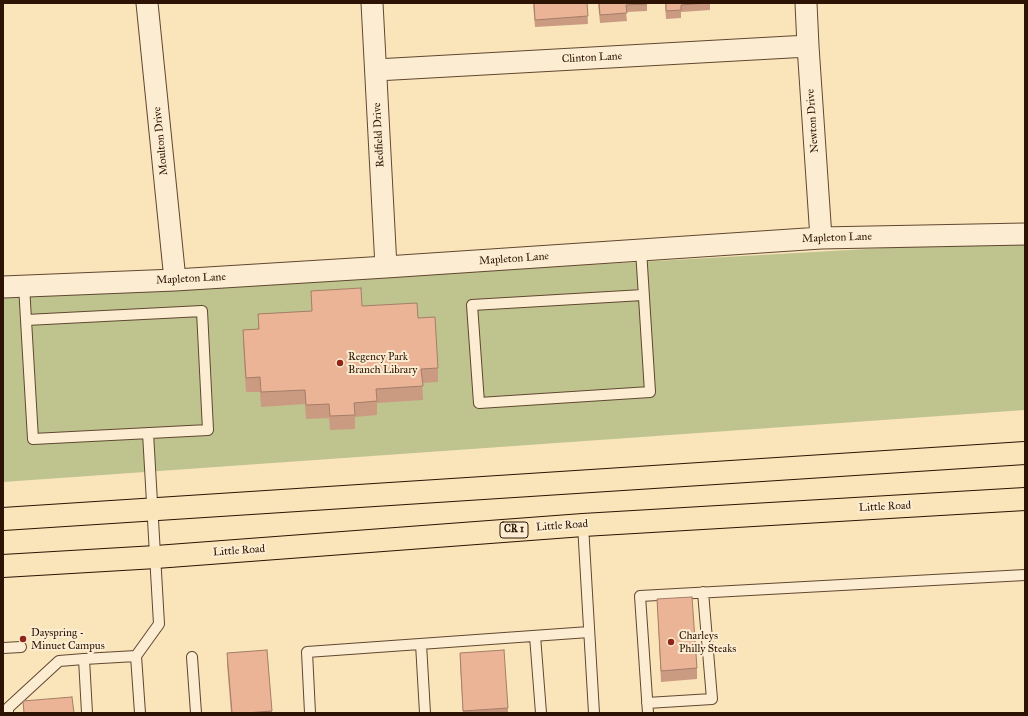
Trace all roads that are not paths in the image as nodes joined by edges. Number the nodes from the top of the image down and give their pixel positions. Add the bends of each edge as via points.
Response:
1 (147, 3) edge
2 (372, 3) edge
3 (806, 3) edge
4 (808, 46) junction
5 (376, 70) junction
6 (1025, 234) edge
7 (821, 238) junction
8 (641, 250) junction
9 (386, 267) junction
10 (175, 280) junction
11 (24, 285) junction
12 (3, 287) edge
13 (643, 295) junction
14 (26, 320) junction
15 (148, 433) junction
16 (1025, 453) edge
17 (1025, 499) edge
18 (152, 510) junction
19 (3, 519) edge
20 (583, 525) junction
21 (156, 557) junction
22 (3, 566) edge
23 (1025, 575) edge
24 (703, 592) junction
25 (589, 632) junction
26 (535, 636) junction
27 (421, 644) junction
28 (21, 647) dead end
29 (3, 648) edge
30 (136, 656) junction
31 (192, 657) dead end
32 (84, 659) junction
33 (648, 708) edge
34 (8, 713) edge
35 (87, 713) edge
36 (140, 713) edge
37 (196, 713) edge
38 (310, 713) edge
39 (425, 713) edge
40 (541, 713) edge
41 (594, 713) edge

1 - 10 street, Moulton Drive
2 - 5 street, Redfield Drive
3 - 4 street, Newton Drive
4 - 5 street, Clinton Lane
4 - 7 street, Newton Drive
5 - 9 street, Redfield Drive
6 - 7 street, Mapleton Lane
7 - 8 street, Mapleton Lane
8 - 9 street, Mapleton Lane
8 - 13 lane
9 - 10 street, Mapleton Lane
10 - 11 street, Mapleton Lane
11 - 12 street, Mapleton Lane
11 - 14 lane
13 - 13 lane via 650,392 479,403 472,305
14 - 15 lane via 33,439
14 - 15 lane via 202,311 208,430
15 - 18 lane
16 - 18 main road
17 - 20 main road, Little Road / CR 1
18 - 19 main road
18 - 21 lane
20 - 21 main road, Little Road / CR 1
20 - 25 lane
21 - 22 main road, Little Road / CR 1
21 - 30 lane via 159,624
23 - 24 lane
24 - 33 lane via 712,699
24 - 33 lane via 640,596
25 - 26 lane
25 - 41 lane
26 - 27 lane
26 - 40 lane
27 - 38 lane via 307,652
27 - 39 lane
28 - 29 lane
30 - 32 lane
30 - 36 lane
31 - 37 lane
32 - 34 lane via 59,661 8,708
32 - 35 lane

